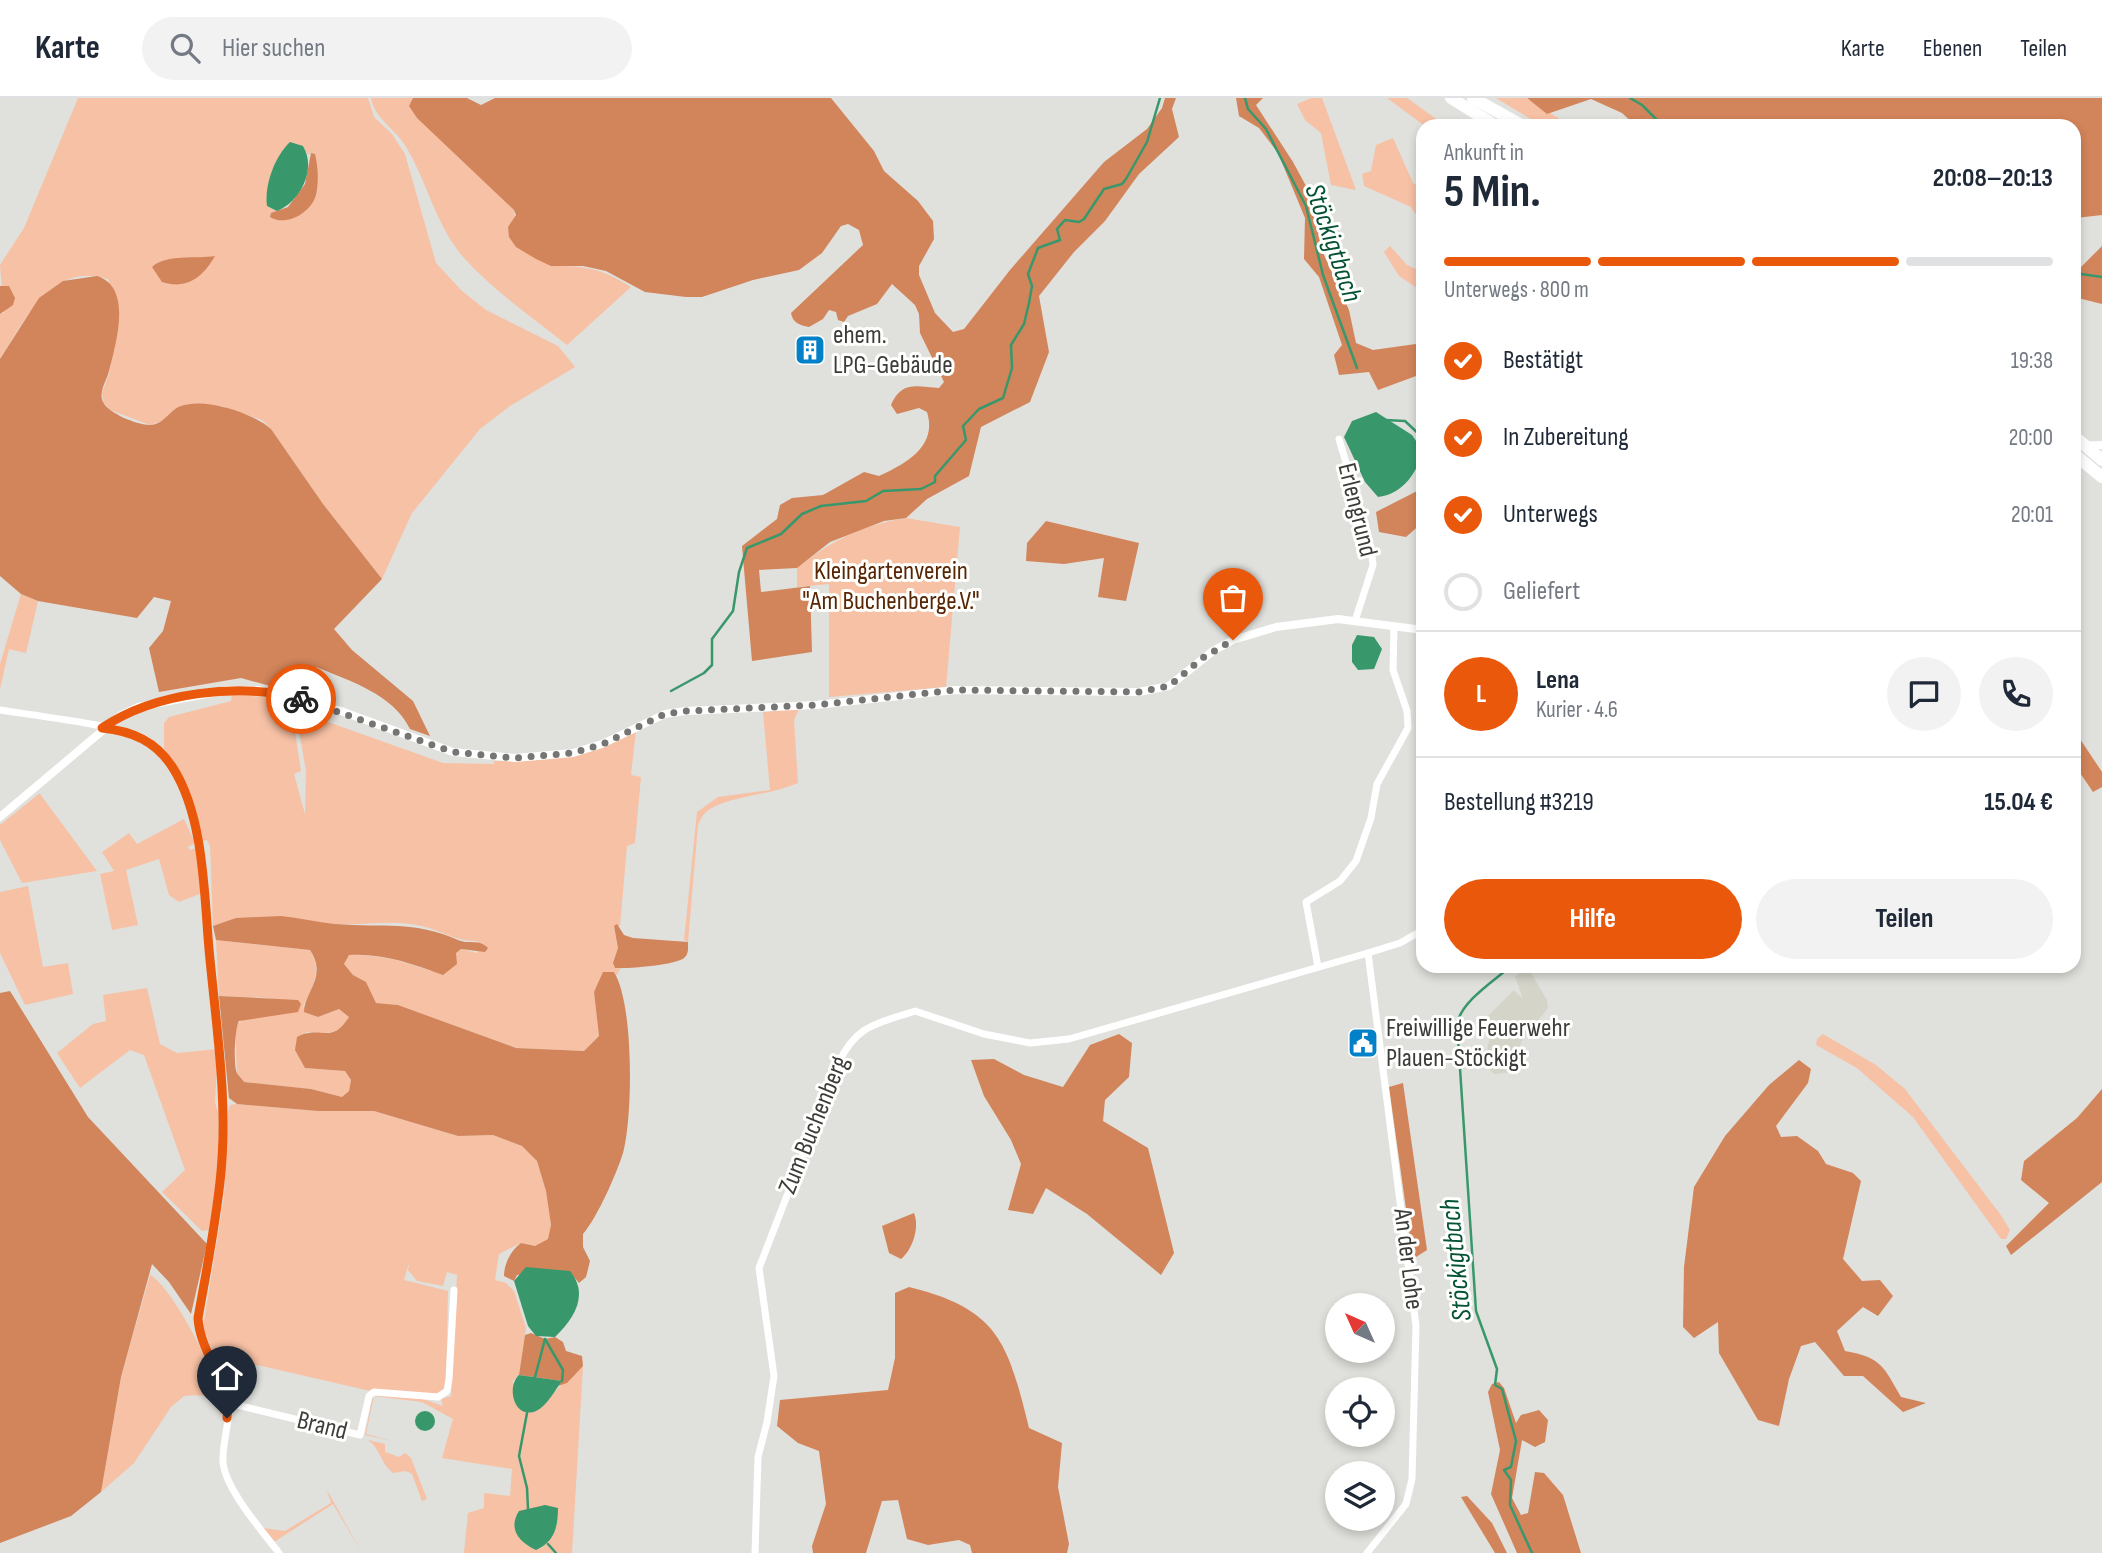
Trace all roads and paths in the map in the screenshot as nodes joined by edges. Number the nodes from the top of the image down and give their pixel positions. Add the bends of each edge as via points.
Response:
1 (1451, 98) edge
2 (1473, 98) edge
3 (1485, 119) edge
4 (1510, 119) edge
5 (1339, 439) dead end
6 (2081, 441) edge
7 (2081, 452) edge
8 (2100, 453) edge
9 (2081, 458) edge
10 (2102, 477) edge
11 (1355, 621) junction
12 (1394, 627) junction
13 (1416, 630) edge
14 (0, 710) edge
15 (102, 728) junction
16 (0, 817) edge
17 (1416, 934) edge
18 (1368, 953) junction
19 (1318, 967) junction
20 (454, 1290) dead end
21 (229, 1403) junction
22 (279, 1553) edge
23 (755, 1553) edge
24 (1367, 1553) edge

1 - 3 highway
2 - 4 highway
5 - 11 street, Erlengrund via 1373,565
6 - 8 highway
7 - 8 street
9 - 10 highway
11 - 12 street
11 - 15 street via 1316,619 1233,640 1169,686 1139,692 955,690 816,705 686,711 655,718 603,744 544,757 466,755 331,708 258,690 227,690 138,707
12 - 13 street
12 - 19 street via 1393,670 1408,728 1377,784 1356,861 1340,881 1306,902
14 - 15 street
15 - 16 street via 55,774
15 - 21 street via 133,733 162,754 179,779 201,849 222,1090 221,1181 198,1318 199,1336
17 - 18 street, Zum Buchenberg
18 - 19 street, Zum Buchenberg
18 - 24 street, An der Lohe via 1416,1326 1416,1365 1412,1479 1406,1504
19 - 23 street, Zum Buchenberg via 1069,1039 1031,1043 984,1034 915,1011 857,1033 838,1065 759,1268 774,1376 758,1457
20 - 21 street, Brand via 449,1379 447,1391 438,1397 374,1392 369,1396 360,1435
21 - 22 street via 223,1464 233,1488

